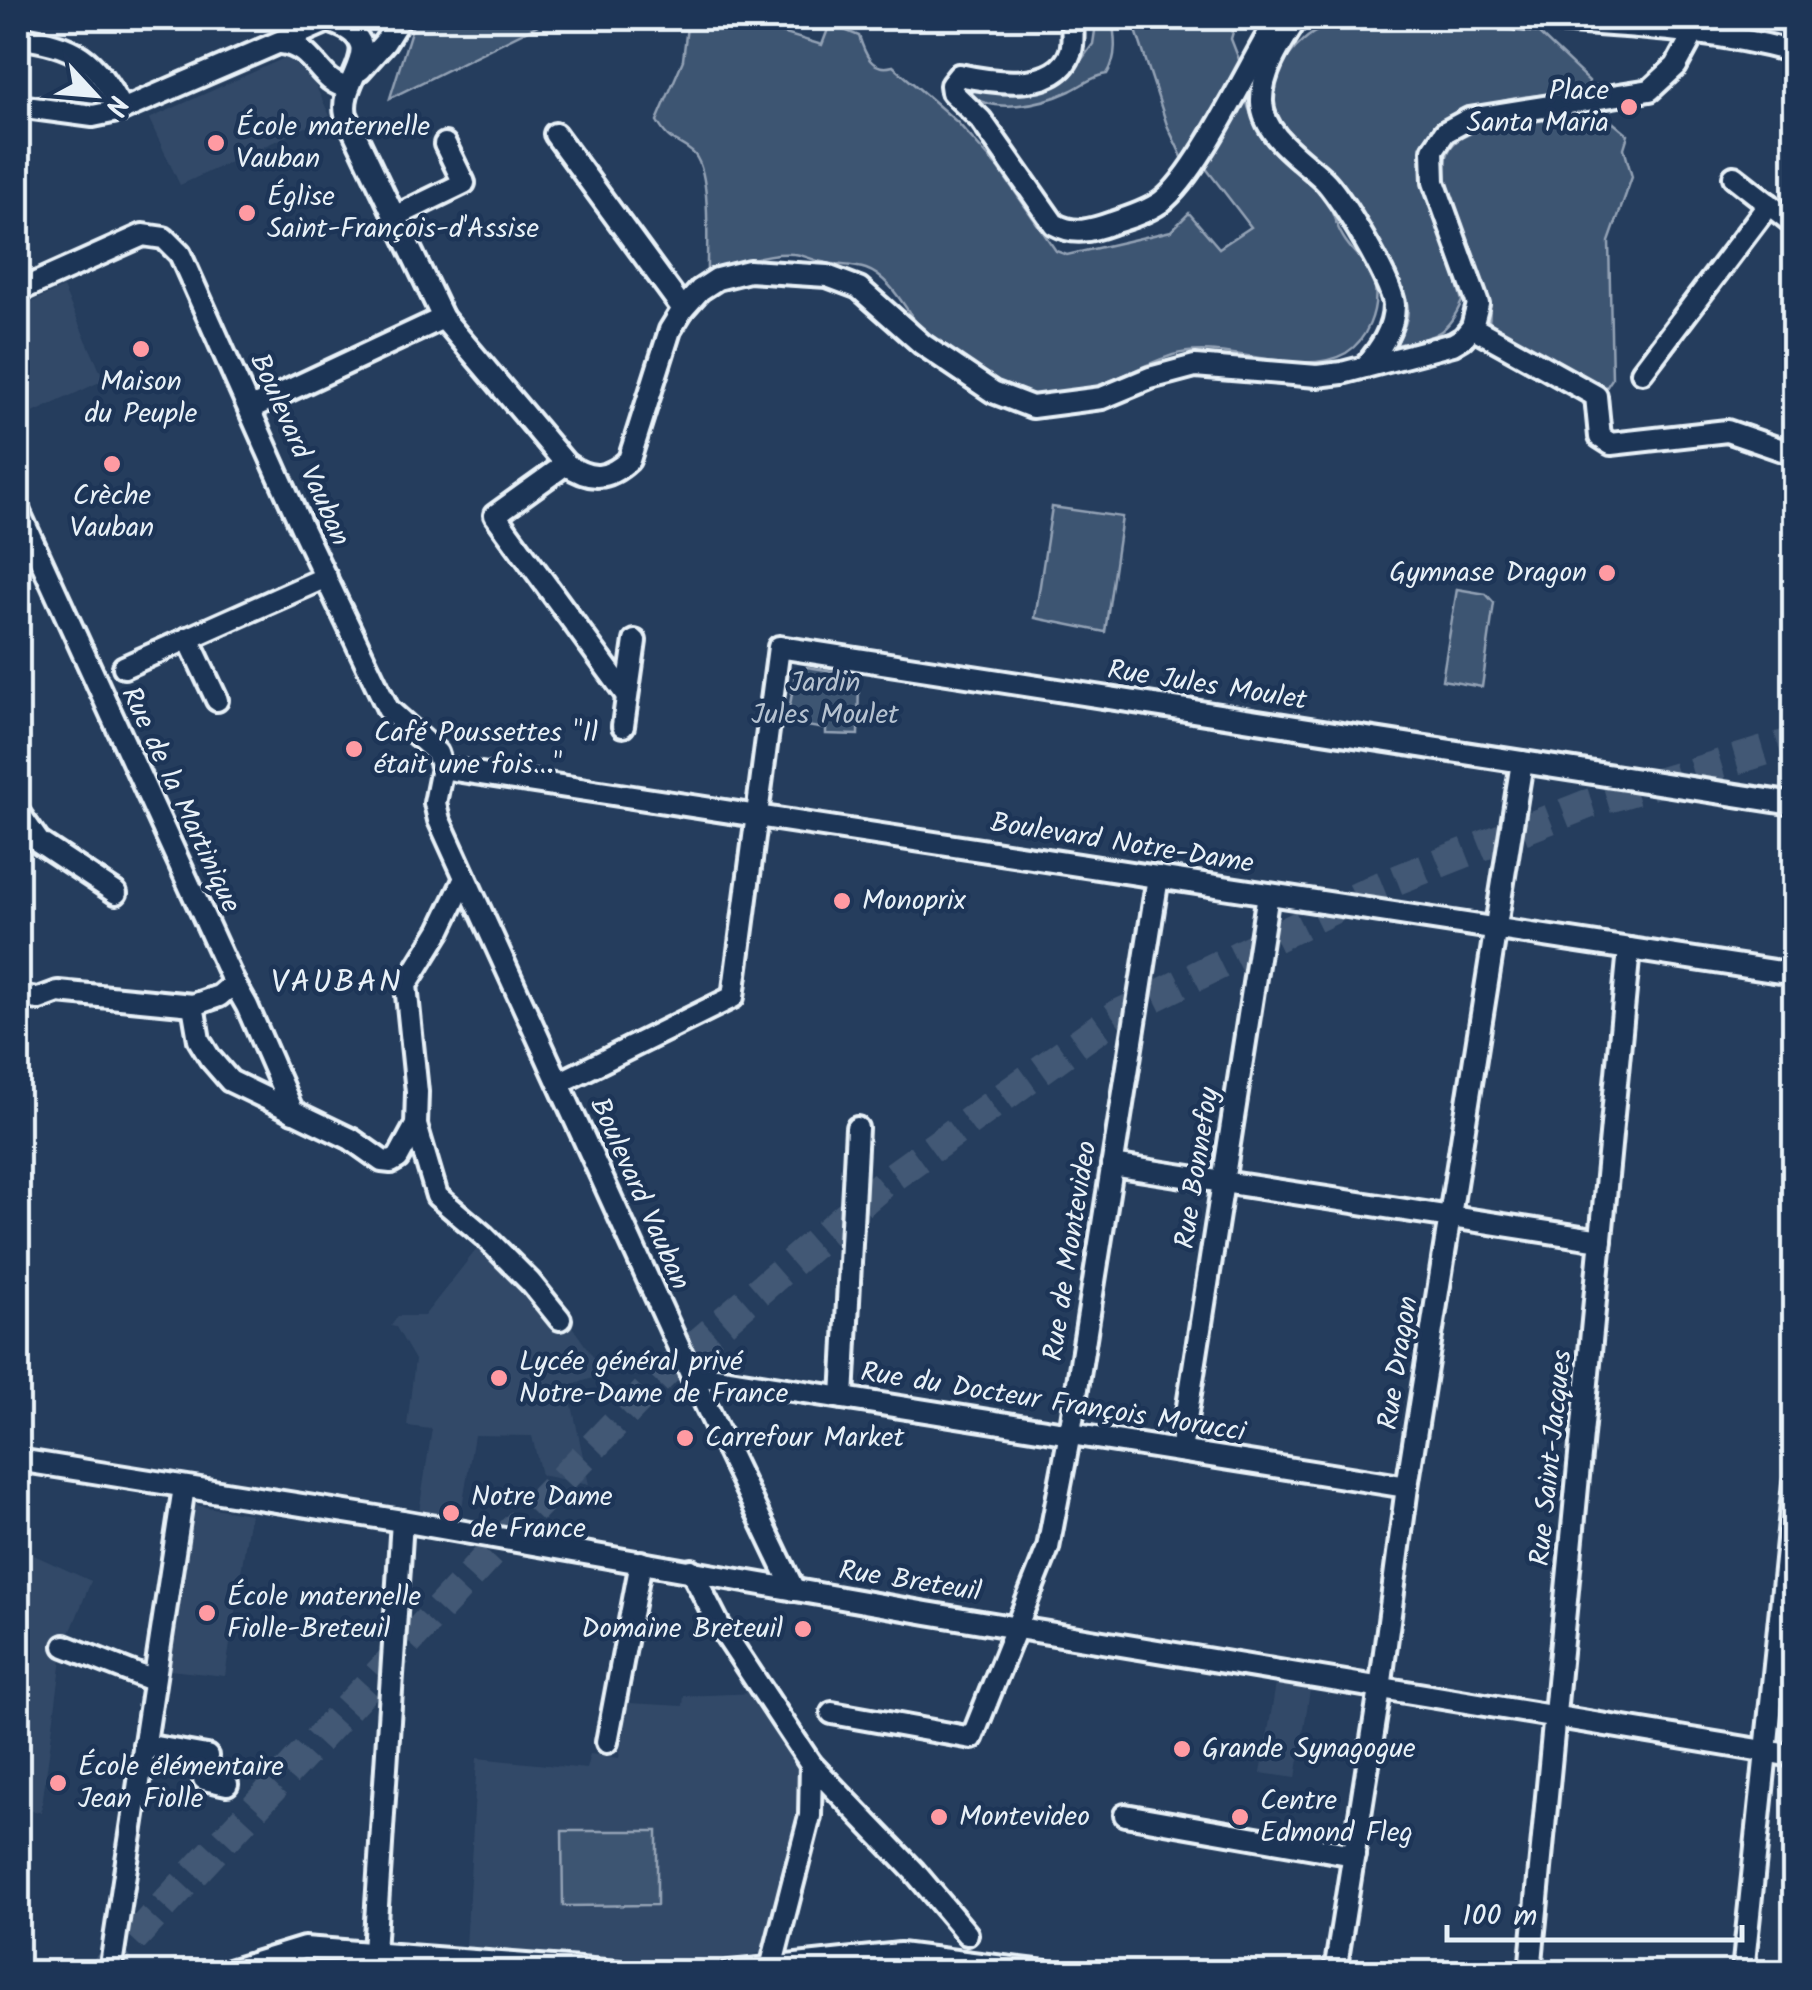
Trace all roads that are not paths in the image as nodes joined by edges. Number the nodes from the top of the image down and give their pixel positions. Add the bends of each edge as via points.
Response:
1 (400, 18) edge
2 (1072, 18) edge
3 (1284, 18) edge
4 (1297, 18) edge
5 (1518, 18) edge
6 (1739, 18) edge
7 (332, 19) edge
8 (1695, 31) junction
9 (18, 36) edge
10 (280, 44) junction
11 (1794, 52) edge
12 (312, 57) junction
13 (352, 79) junction
14 (18, 106) edge
15 (122, 110) junction
16 (555, 134) dead end
17 (445, 144) dead end
18 (1734, 177) dead end
19 (1768, 204) junction
20 (394, 217) junction
21 (1794, 224) edge
22 (18, 291) edge
23 (682, 309) junction
24 (443, 318) junction
25 (1472, 326) junction
26 (1366, 367) junction
27 (1642, 372) dead end
28 (251, 408) junction
29 (1794, 454) edge
30 (566, 464) junction
31 (18, 510) edge
32 (326, 577) junction
33 (188, 638) junction
34 (634, 641) dead end
35 (124, 667) dead end
36 (626, 693) junction
37 (216, 700) dead end
38 (622, 726) dead end
39 (1522, 762) junction
40 (442, 768) junction
41 (1794, 804) edge
42 (18, 812) edge
43 (757, 816) junction
44 (1158, 877) junction
45 (466, 878) junction
46 (116, 893) dead end
47 (1268, 894) junction
48 (1496, 929) junction
49 (1630, 949) junction
50 (1794, 974) edge
51 (234, 984) junction
52 (18, 996) edge
53 (193, 1005) junction
54 (559, 1083) junction
55 (293, 1112) junction
56 (416, 1125) junction
57 (857, 1128) dead end
58 (1112, 1165) junction
59 (1224, 1182) junction
60 (1450, 1216) junction
61 (1602, 1240) junction
62 (560, 1319) dead end
63 (691, 1374) junction
64 (843, 1398) junction
65 (1070, 1433) junction
66 (1181, 1451) junction
67 (18, 1460) edge
68 (1794, 1482) edge
69 (184, 1487) junction
70 (1407, 1487) junction
71 (402, 1521) junction
72 (641, 1562) junction
73 (691, 1570) junction
74 (794, 1590) junction
75 (1017, 1627) junction
76 (65, 1646) dead end
77 (154, 1680) junction
78 (1380, 1689) junction
79 (832, 1713) dead end
80 (1555, 1717) junction
81 (607, 1742) dead end
82 (144, 1745) junction
83 (1767, 1751) junction
84 (1794, 1756) edge
85 (810, 1764) junction
86 (226, 1784) dead end
87 (1125, 1815) dead end
88 (1354, 1855) junction
89 (967, 1934) dead end
90 (374, 1952) junction
91 (771, 1968) junction
92 (110, 1972) edge
93 (226, 1972) edge
94 (619, 1972) edge
95 (730, 1972) edge
96 (1046, 1972) edge
97 (1335, 1972) edge
98 (1530, 1972) edge
99 (1743, 1972) edge

1 - 13 street
2 - 3 street via 1070,51 1056,70 1009,82 959,76 952,92 981,120 1054,224 1068,232 1091,231 1160,202 1184,176 1268,33
4 - 26 street via 1279,45 1262,104 1270,128 1336,194 1386,279 1393,320
5 - 8 street
6 - 8 street
7 - 10 street
7 - 12 street
7 - 13 street via 352,33 363,55
8 - 11 street
8 - 25 street via 1676,66 1650,90 1469,119 1446,132 1433,150 1434,182 1478,304
9 - 15 street via 58,43 82,56
10 - 12 street
10 - 15 street
12 - 13 street via 332,82
13 - 20 street via 346,115
14 - 15 street via 93,116
16 - 23 street
17 - 20 street via 464,183
18 - 19 street
19 - 21 street
19 - 27 street
20 - 24 street
22 - 28 street, Boulevard Vauban via 143,235 164,238 180,254
23 - 26 street via 717,280 749,270 844,281 993,392 1032,406 1102,398 1194,366 1316,376
23 - 30 street via 629,460 602,477
24 - 28 street
24 - 30 street
25 - 26 street via 1453,344
25 - 29 street via 1596,396 1600,437 1611,444 1727,431
28 - 32 street, Boulevard Vauban
30 - 36 street via 495,515
31 - 51 street, Rue de la Martinique
32 - 33 street
32 - 40 street, Boulevard Vauban via 388,708 427,741
33 - 35 street
33 - 37 street
34 - 36 street
36 - 38 street
39 - 41 street, Rue Jules Moulet
39 - 43 street, Rue Jules Moulet via 779,647
39 - 48 street, Rue Dragon
40 - 43 street, Boulevard Notre-Dame
40 - 45 street, Boulevard Vauban via 438,820
42 - 46 street via 39,842
43 - 44 street, Boulevard Notre-Dame
43 - 54 street via 732,997
44 - 47 street, Boulevard Notre-Dame
44 - 58 street, Rue de Montevideo
45 - 54 street, Boulevard Vauban
45 - 56 street via 406,985
47 - 48 street, Boulevard Notre-Dame
47 - 59 street, Rue Bonnefoy
48 - 49 street, Boulevard Notre-Dame
48 - 60 street, Rue Dragon
49 - 50 street, Boulevard Notre-Dame
49 - 61 street, Rue Saint-Jacques
51 - 53 street
51 - 55 street, Rue de la Martinique
52 - 53 street via 58,992
53 - 55 street via 199,1040 230,1082
54 - 63 street, Boulevard Vauban
55 - 56 street via 382,1161 398,1158
56 - 62 street via 436,1196 519,1270
57 - 64 street
58 - 59 street
58 - 65 street, Rue de Montevideo
59 - 60 street
59 - 66 street, Rue Bonnefoy
60 - 61 street
60 - 70 street, Rue Dragon
61 - 80 street, Rue Saint-Jacques
63 - 64 street, Rue du Docteur François Morucci
63 - 74 street, Boulevard Vauban
64 - 65 street, Rue du Docteur François Morucci
65 - 66 street, Rue du Docteur François Morucci
65 - 75 street, Rue de Montevideo via 1048,1548
66 - 70 street, Rue du Docteur François Morucci
67 - 69 street, Rue Breteuil
68 - 83 street
69 - 71 street, Rue Breteuil
69 - 77 street
70 - 78 street, Rue Dragon
71 - 72 street, Rue Breteuil
71 - 90 street
72 - 73 street, Rue Breteuil
72 - 81 street
73 - 74 street, Rue Breteuil
73 - 85 street
74 - 75 street, Rue Breteuil
75 - 78 street, Rue Breteuil
75 - 79 street, Rue de Montevideo via 972,1738
76 - 77 street
77 - 82 street
78 - 80 street, Rue Breteuil
78 - 88 street, Rue Dragon
80 - 83 street, Rue Breteuil
80 - 98 street, Rue Saint-Jacques
82 - 86 street via 208,1756 204,1779
82 - 92 street
83 - 84 street, Rue Breteuil
83 - 99 street
85 - 89 street
85 - 91 street via 810,1816
87 - 88 street
88 - 97 street, Rue Dragon
90 - 93 street via 304,1948
90 - 94 street
91 - 95 street
91 - 96 street via 900,1954

